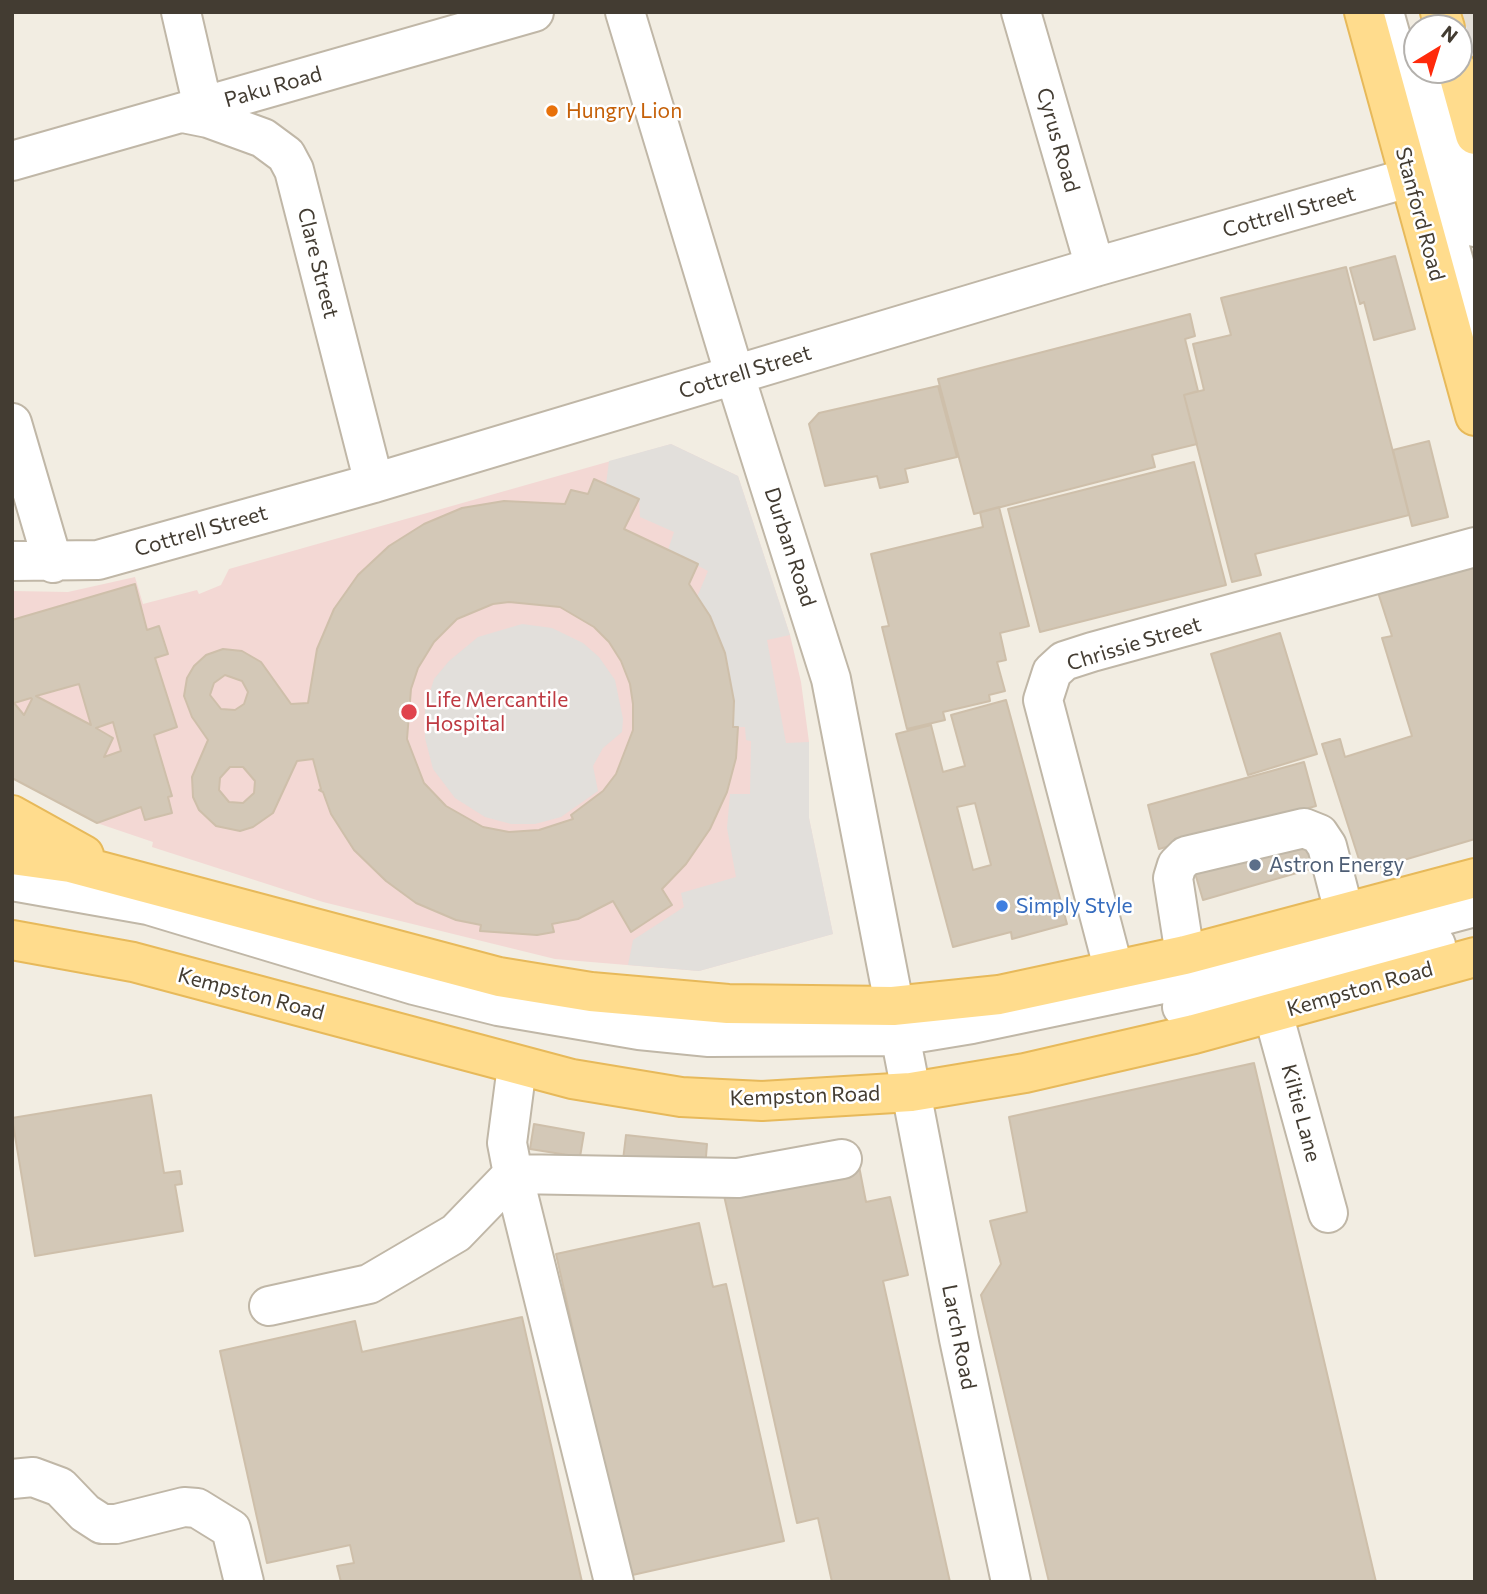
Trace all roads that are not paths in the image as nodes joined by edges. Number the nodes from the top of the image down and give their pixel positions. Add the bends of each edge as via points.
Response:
1 (181, 12) edge
2 (534, 12) edge
3 (625, 12) edge
4 (1021, 12) edge
5 (1364, 12) edge
6 (1384, 12) edge
7 (1431, 84) edge
8 (1456, 84) edge
9 (192, 110) junction
10 (12, 161) edge
11 (1449, 162) edge
12 (1475, 227) edge
13 (1095, 267) junction
14 (1475, 337) edge
15 (735, 376) junction
16 (1475, 416) edge
17 (12, 423) edge
18 (374, 483) junction
19 (1475, 547) edge
20 (12, 561) edge
21 (53, 563) junction
22 (12, 815) edge
23 (12, 855) edge
24 (1475, 878) edge
25 (12, 881) edge
26 (153, 884) junction
27 (12, 905) edge
28 (1475, 907) edge
29 (1344, 912) junction
30 (1475, 933) edge
31 (20, 946) edge
32 (1185, 955) junction
33 (1475, 957) edge
34 (1114, 971) junction
35 (1273, 1013) junction
36 (902, 1048) junction
37 (517, 1066) junction
38 (842, 1159) dead end
39 (513, 1174) junction
40 (1328, 1213) dead end
41 (268, 1306) dead end
42 (12, 1479) edge
43 (244, 1582) edge
44 (614, 1582) edge
45 (1011, 1582) edge

1 - 9 street
2 - 9 street, Paku Road
3 - 15 street, Durban Road
4 - 13 street, Cyrus Road
5 - 11 main road, Stanford Road
6 - 11 street
7 - 11 street
8 - 11 main road, Stanford Road
9 - 10 street, Paku Road
9 - 18 street, Clare Street via 263,138 290,162
11 - 12 street
11 - 13 street, Cottrell Street
11 - 14 street
11 - 16 main road, Stanford Road
13 - 15 street, Cottrell Street
15 - 18 street, Cottrell Street
15 - 36 street, Durban Road via 831,679
17 - 21 street
18 - 21 street, Cottrell Street via 97,560
19 - 34 street, Chrissie Street via 1093,652 1064,661 1052,672 1043,700
20 - 21 street, Cottrell Street
22 - 26 main road via 90,858
23 - 26 main road, Kempston Road via 70,863
24 - 29 main road, Kempston Road
25 - 36 street via 148,905 414,985 532,1013 709,1037
26 - 36 main road, Kempston Road via 499,977 728,1004
27 - 36 street via 117,923 486,1023 615,1048 789,1063
28 - 36 street via 1263,963 1031,1014
29 - 32 main road, Kempston Road
29 - 32 street via 1327,846 1320,834 1304,828 1186,856 1172,878
30 - 36 street via 1257,993 1027,1038
31 - 37 main road, Kempston Road via 132,962
32 - 34 main road, Kempston Road
33 - 35 main road, Kempston Road
34 - 36 main road, Kempston Road via 999,995
35 - 36 main road, Kempston Road via 1025,1073
35 - 40 street, Kiltie Lane
36 - 37 main road, Kempston Road via 762,1101 681,1097
36 - 45 street, Larch Road
37 - 39 street via 507,1143
38 - 39 street via 738,1178
39 - 41 street via 457,1233 369,1284
39 - 44 street
42 - 43 street via 33,1477 60,1487 102,1524 197,1508 231,1529

